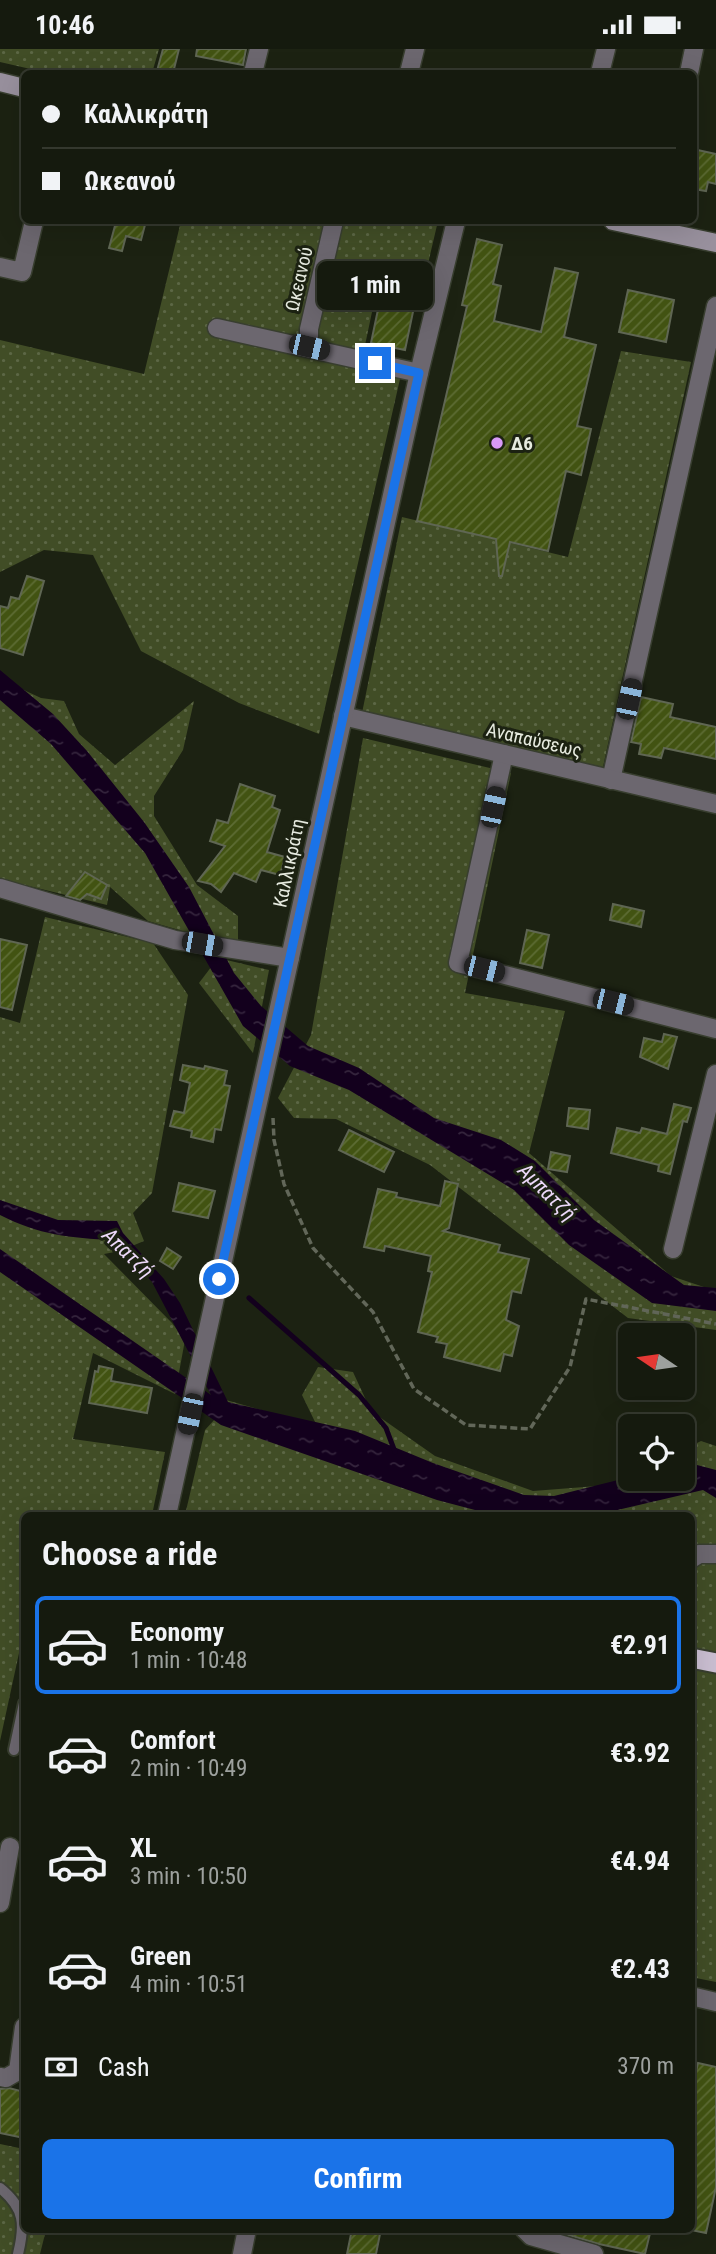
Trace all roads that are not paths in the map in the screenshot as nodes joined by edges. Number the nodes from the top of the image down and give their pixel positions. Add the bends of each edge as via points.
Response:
1 (259, 49) edge
2 (415, 49) edge
3 (606, 49) edge
4 (694, 49) edge
5 (254, 70) edge
6 (410, 70) edge
7 (601, 70) edge
8 (690, 70) edge
9 (0, 82) edge
10 (21, 87) edge
11 (33, 224) edge
12 (333, 224) edge
13 (455, 224) edge
14 (656, 225) edge
15 (716, 243) edge
16 (0, 267) edge
17 (716, 306) edge
18 (217, 328) dead end
19 (309, 347) junction
20 (419, 373) junction
21 (343, 716) junction
22 (504, 754) junction
23 (611, 780) junction
24 (716, 804) edge
25 (0, 888) edge
26 (290, 958) junction
27 (716, 1029) edge
28 (716, 1074) edge
29 (673, 1249) dead end
30 (168, 1512) edge
31 (716, 1554) edge
32 (695, 1556) edge
33 (695, 1659) edge
34 (716, 1663) edge
35 (21, 1717) edge
36 (14, 1750) dead end
37 (12, 1847) edge
38 (0, 1903) edge
39 (695, 1997) edge
40 (716, 2002) edge
41 (21, 2049) edge
42 (0, 2077) edge
43 (0, 2188) edge
44 (21, 2215) edge
45 (23, 2233) edge
46 (246, 2233) edge
47 (528, 2233) edge
48 (18, 2254) edge
49 (242, 2254) edge
50 (594, 2254) edge

1 - 5 street
2 - 6 street
3 - 7 street
4 - 8 street
9 - 10 main road
11 - 16 street via 22,272
12 - 19 street, Ωκεανού
13 - 20 street, Καλλικράτη
14 - 15 main road
17 - 23 street
18 - 19 street
19 - 20 street
20 - 21 street, Καλλικράτη
21 - 22 street, Αναπαύσεως
21 - 26 street, Καλλικράτη
22 - 23 street, Αναπαύσεως
22 - 27 street via 458,963
23 - 24 street, Αναπαύσεως
25 - 26 street via 176,940
26 - 30 street, Καλλικράτη
28 - 29 street
31 - 32 street
33 - 34 highway
35 - 36 lane
37 - 38 street
39 - 40 street
41 - 42 street via 18,2071
43 - 44 lane
45 - 48 lane
46 - 49 street
47 - 50 street

